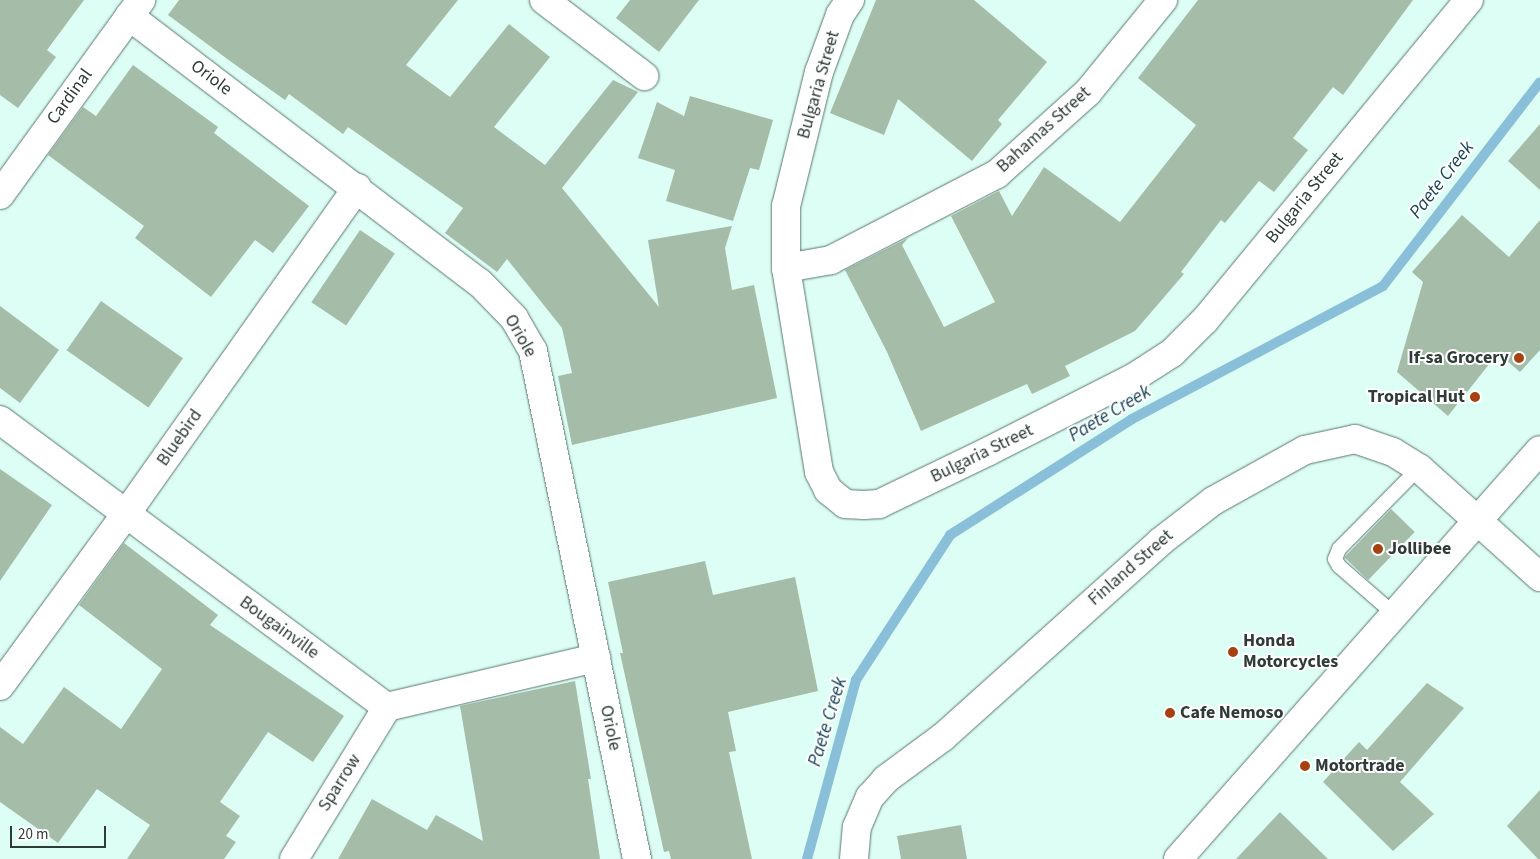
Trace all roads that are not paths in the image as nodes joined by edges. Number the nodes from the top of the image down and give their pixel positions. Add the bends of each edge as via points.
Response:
1 (544, 0) edge
2 (850, 0) edge
3 (1164, 0) edge
4 (1469, 0) edge
5 (135, 8) edge
6 (644, 76) dead end
7 (357, 188) junction
8 (0, 195) edge
9 (786, 268) junction
10 (0, 420) edge
11 (1540, 450) edge
12 (1419, 468) junction
13 (126, 514) junction
14 (1479, 520) junction
15 (1540, 577) edge
16 (1394, 614) junction
17 (596, 658) junction
18 (0, 686) edge
19 (387, 708) junction
20 (299, 857) edge
21 (637, 859) edge
22 (854, 859) edge
23 (1178, 859) edge

1 - 6 street
2 - 9 street, Bulgaria Street via 840,15 819,72 786,206
3 - 9 street, Bahamas Street via 1088,92 997,174 831,260
4 - 9 street, Bulgaria Street via 1205,320 1172,354 1124,382 879,504 845,504 828,490 819,472
5 - 7 street, Oriole
5 - 8 street, Cardinal
7 - 13 street, Bluebird
7 - 17 street, Oriole via 480,283 514,318 533,351
10 - 13 street, Bougainville
11 - 14 street
12 - 14 street, Finland Street
12 - 16 lane via 1339,548 1335,559
12 - 22 street, Finland Street via 1372,443 1340,440 1305,450 1212,501 1160,542 943,737 886,778 870,797 857,827
13 - 18 street, Bluebird
13 - 19 street, Bougainville
14 - 15 street, Finland Street
14 - 16 street
16 - 23 street
17 - 19 street
17 - 21 street, Oriole
19 - 20 street, Sparrow

